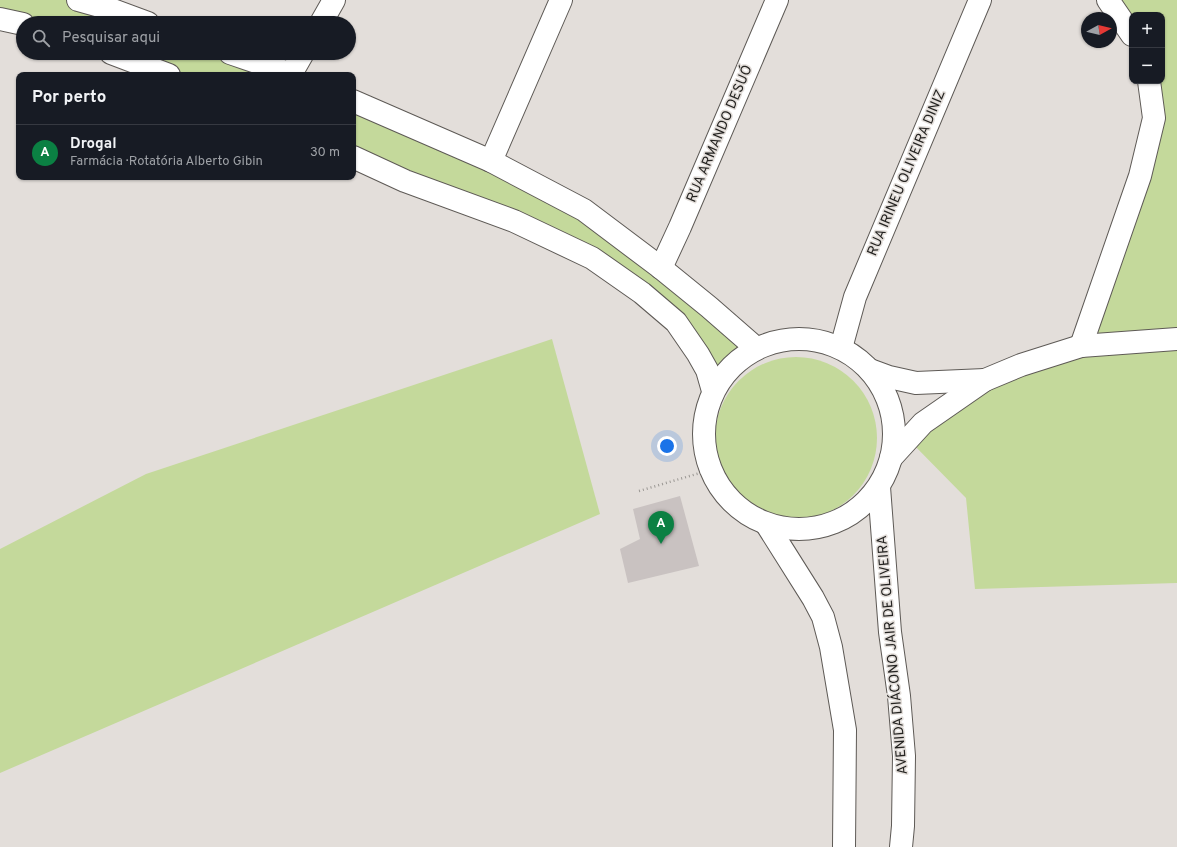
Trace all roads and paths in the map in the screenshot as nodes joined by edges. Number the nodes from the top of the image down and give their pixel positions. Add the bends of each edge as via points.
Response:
1 (78, 0) edge
2 (334, 0) edge
3 (561, 0) edge
4 (777, 0) edge
5 (980, 0) edge
6 (1108, 0) edge
7 (129, 16) edge
8 (325, 16) edge
9 (0, 19) edge
10 (16, 22) edge
11 (1129, 31) edge
12 (130, 60) edge
13 (251, 60) edge
14 (299, 60) edge
15 (161, 72) edge
16 (286, 72) edge
17 (293, 72) edge
18 (1149, 84) edge
19 (356, 102) edge
20 (356, 158) edge
21 (491, 161) junction
22 (661, 268) junction
23 (1177, 339) edge
24 (1081, 346) junction
25 (756, 348) junction
26 (841, 348) junction
27 (870, 370) junction
28 (985, 380) junction
29 (713, 391) junction
30 (891, 458) junction
31 (710, 470) junction
32 (878, 487) junction
33 (639, 491) dead end
34 (767, 525) junction
35 (844, 847) edge
36 (901, 847) edge

1 - 7 main road
2 - 8 main road
3 - 21 main road
4 - 22 main road, RUA ARMANDO DESUÓ
5 - 26 main road, RUA IRINEU OLIVEIRA DINIZ via 855,298
6 - 11 main road
9 - 10 main road
12 - 15 main road
13 - 16 main road
14 - 17 main road
18 - 24 main road via 1154,118 1140,176
19 - 21 main road
20 - 29 main road via 405,181 514,221 592,258 642,293 676,322 707,370
21 - 22 main road via 584,210
22 - 25 main road
23 - 24 main road
24 - 28 main road via 1021,365
25 - 26 main road via 787,339 820,340
25 - 29 main road via 731,366
26 - 27 main road
27 - 28 main road via 916,383
27 - 30 main road via 883,389 891,411 894,435
28 - 30 main road via 922,423
29 - 31 main road via 704,417 703,444
30 - 32 main road
31 - 33 path
31 - 34 main road via 723,494 743,512
32 - 34 main road via 862,506 841,520 817,528 792,530
32 - 36 main road, AVENIDA DIÁCONO JAIR DE OLIVEIRA via 890,632 904,756
34 - 35 main road via 823,617 831,647 845,730

